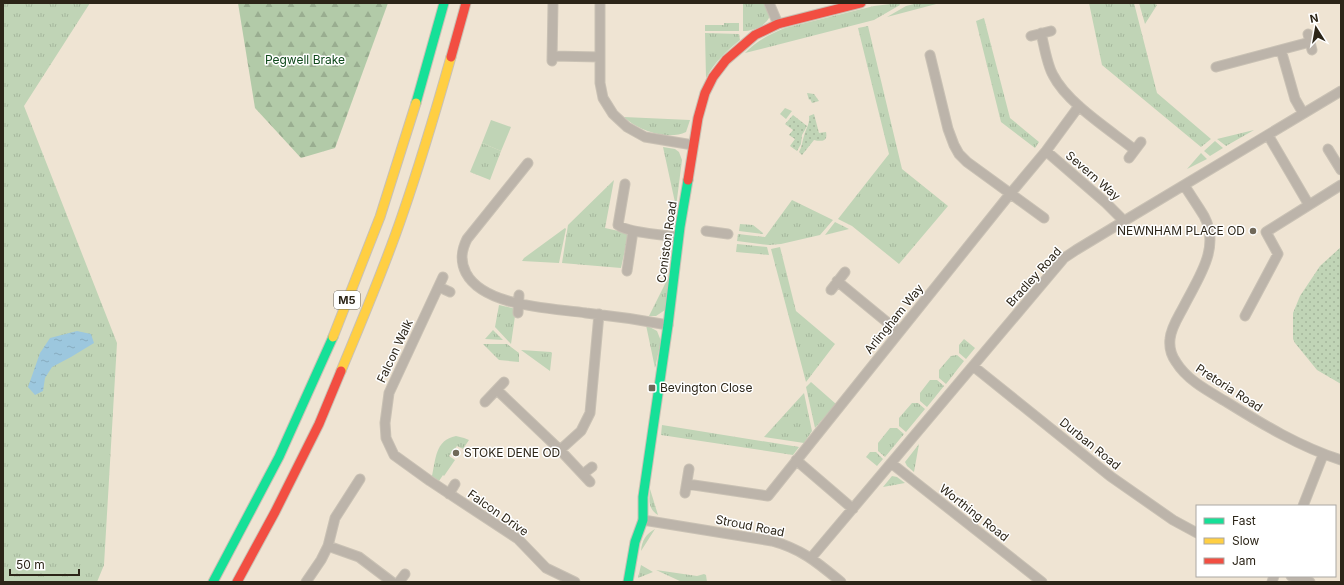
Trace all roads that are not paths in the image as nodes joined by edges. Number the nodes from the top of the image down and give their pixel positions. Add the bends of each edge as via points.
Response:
1 (444, 3) edge
2 (466, 3) edge
3 (553, 3) edge
4 (600, 3) edge
5 (769, 3) edge
6 (862, 3) edge
7 (778, 24) junction
8 (1051, 31) dead end
9 (1041, 33) junction
10 (1032, 36) dead end
11 (1310, 42) dead end
12 (1281, 50) junction
13 (930, 55) dead end
14 (600, 57) junction
15 (1216, 67) dead end
16 (1341, 91) edge
17 (1079, 106) junction
18 (1303, 113) junction
19 (1268, 135) junction
20 (693, 145) junction
21 (1328, 149) dead end
22 (1046, 151) junction
23 (1129, 158) dead end
24 (528, 163) dead end
25 (513, 164) dead end
26 (1341, 170) edge
27 (521, 171) junction
28 (625, 184) dead end
29 (1184, 186) junction
30 (1341, 186) edge
31 (1010, 194) junction
32 (1309, 205) junction
33 (1044, 218) dead end
34 (1124, 220) junction
35 (633, 230) junction
36 (706, 231) dead end
37 (728, 234) dead end
38 (678, 238) junction
39 (627, 271) dead end
40 (845, 272) dead end
41 (443, 277) dead end
42 (837, 281) junction
43 (439, 287) junction
44 (830, 290) dead end
45 (450, 292) dead end
46 (599, 314) junction
47 (1245, 316) dead end
48 (668, 325) junction
49 (899, 332) junction
50 (973, 366) junction
51 (504, 382) dead end
52 (497, 390) junction
53 (484, 402) dead end
54 (560, 450) junction
55 (1323, 455) junction
56 (796, 460) junction
57 (1341, 460) edge
58 (891, 463) junction
59 (592, 466) dead end
60 (689, 469) dead end
61 (583, 474) junction
62 (360, 480) dead end
63 (430, 481) joint
64 (590, 482) dead end
65 (455, 484) dead end
66 (687, 484) junction
67 (685, 493) dead end
68 (449, 494) junction
69 (1303, 505) edge
70 (853, 509) junction
71 (643, 520) junction
72 (1196, 532) edge
73 (328, 546) junction
74 (812, 558) junction
75 (405, 574) dead end
76 (1294, 577) edge
77 (213, 582) edge
78 (237, 582) edge
79 (306, 582) edge
80 (392, 582) edge
81 (398, 582) edge
82 (573, 582) edge
83 (628, 582) edge
84 (841, 582) edge
85 (1042, 582) edge
86 (1310, 582) edge

1 - 77 main road, M5 via 418,97 380,216 348,299 299,416
2 - 78 main road, M5 via 402,217 370,301 319,424
3 - 14 street via 552,59
4 - 14 street
5 - 7 street
6 - 7 main road, Coniston Road
7 - 20 main road, Coniston Road via 742,44 713,77 701,103
8 - 9 street
9 - 10 street
9 - 17 street via 1052,74 1061,89
11 - 12 street
12 - 15 street
12 - 18 street via 1295,99
13 - 31 street via 948,129 959,154
14 - 20 street via 603,98 618,120 645,137
16 - 18 street, Bradley Road
17 - 22 street, Arlingham Way
17 - 23 street via 1138,146
18 - 19 street, Bradley Road
19 - 29 street, Bradley Road
19 - 32 street
20 - 38 main road, Coniston Road
21 - 26 street
22 - 31 street, Arlingham Way
22 - 34 street, Severn Way
24 - 27 street
25 - 27 street
27 - 46 street via 462,249 461,259 470,281 498,298 519,304
28 - 35 street via 618,225
29 - 34 street, Bradley Road
29 - 55 street, Pretoria Road via 1204,217 1210,247 1202,270 1173,327 1170,351 1176,363 1187,376 1202,387 1279,433
30 - 32 street
31 - 33 street
31 - 49 street, Arlingham Way
32 - 47 street via 1266,232 1278,254
34 - 50 street, Bradley Road via 1064,258
35 - 38 street
35 - 39 street
36 - 37 street
38 - 48 main road, Coniston Road
40 - 42 street
41 - 43 street, Falcon Walk
42 - 44 street
42 - 49 street
43 - 45 street
43 - 63 street, Falcon Walk via 389,393 385,423 386,438 394,455
46 - 48 street
46 - 54 street via 590,413 581,431
48 - 71 main road, Coniston Road via 642,497
49 - 56 street, Arlingham Way
50 - 58 street, Bradley Road
50 - 72 street, Durban Road via 1110,476 1173,520
51 - 52 street
52 - 53 street
52 - 54 street
54 - 61 street
55 - 57 street, Pretoria Road
55 - 69 street
56 - 66 street, Arlingham Way via 768,496
56 - 70 street
58 - 70 street, Bradley Road
58 - 85 street, Worthing Road
59 - 61 street
60 - 66 street
61 - 64 street
62 - 73 street via 335,518
63 - 68 street, Falcon Drive
65 - 68 street, Falcon Drive
66 - 67 street
68 - 82 street, Falcon Drive via 518,539 546,568
70 - 74 street, Bradley Road
71 - 74 street, Stroud Road via 772,541 797,549
71 - 83 main road, Coniston Road via 635,542
73 - 79 street
73 - 80 street via 359,558
74 - 84 street, Stroud Road
75 - 81 street
76 - 86 street

